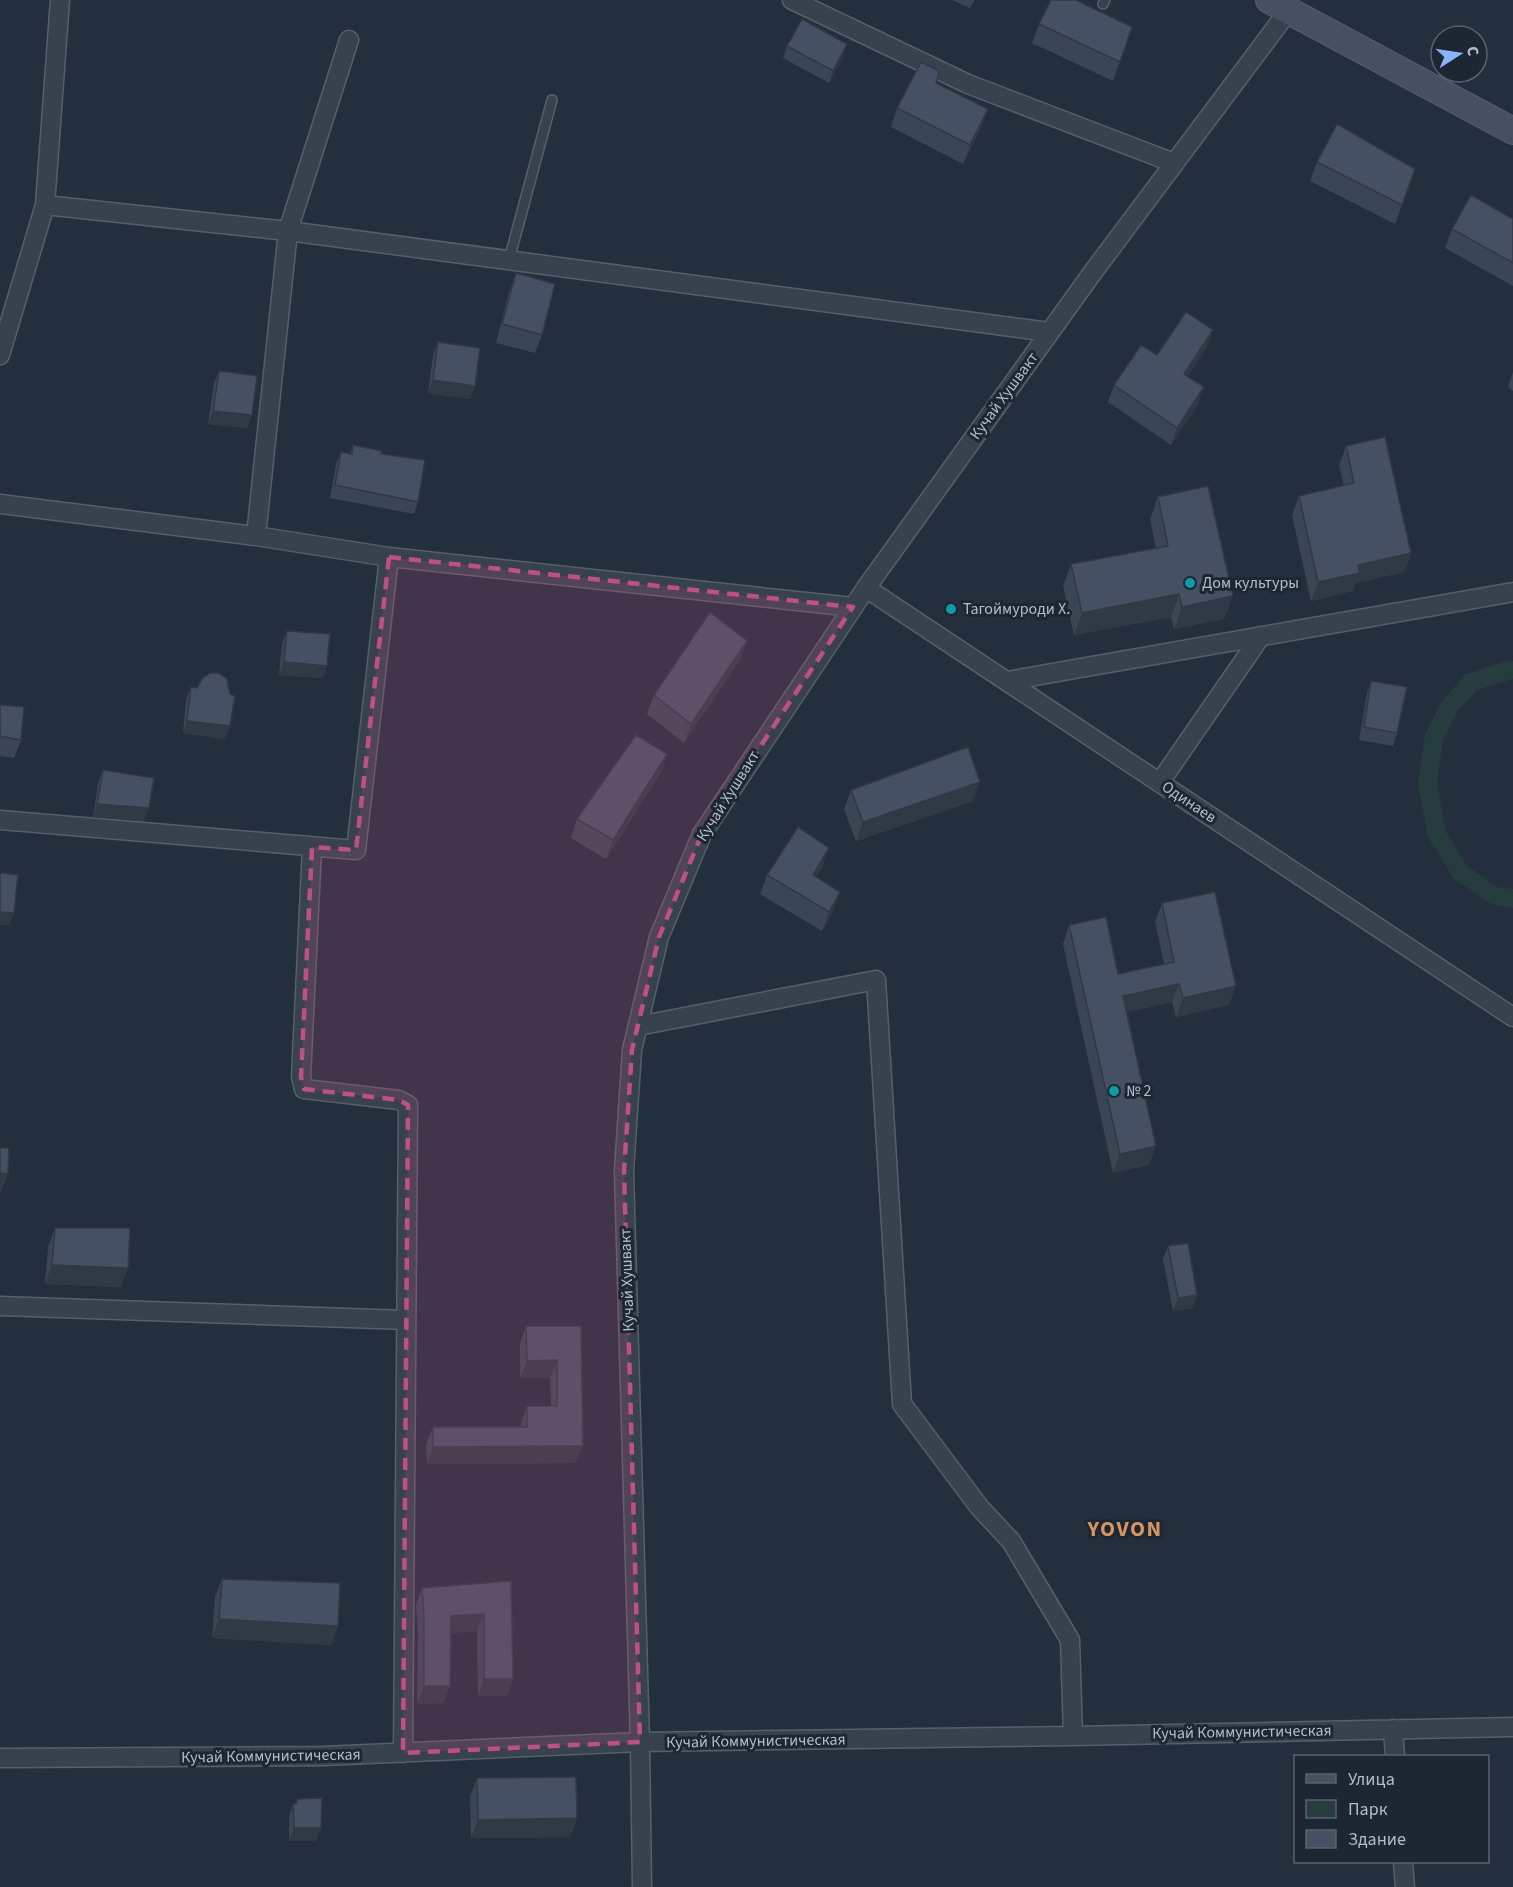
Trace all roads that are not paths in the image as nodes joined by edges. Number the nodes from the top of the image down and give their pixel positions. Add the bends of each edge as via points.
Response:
1 (60, 0) edge
2 (792, 0) edge
3 (1279, 5) edge
4 (350, 40) dead end
5 (552, 100) dead end
6 (1513, 131) edge
7 (1174, 164) junction
8 (45, 205) junction
9 (288, 231) junction
10 (508, 260) junction
11 (1049, 332) junction
12 (0, 355) edge
13 (0, 504) edge
14 (256, 536) junction
15 (389, 557) junction
16 (866, 588) junction
17 (1513, 592) edge
18 (853, 607) junction
19 (1261, 636) junction
20 (1007, 681) junction
21 (1160, 782) junction
22 (0, 820) edge
23 (312, 847) junction
24 (1513, 1017) edge
25 (638, 1026) junction
26 (0, 1306) edge
27 (406, 1320) junction
28 (1513, 1727) edge
29 (1393, 1729) junction
30 (1073, 1736) junction
31 (640, 1742) junction
32 (403, 1753) junction
33 (1395, 1755) edge
34 (0, 1758) edge
35 (1403, 1863) edge
36 (642, 1887) edge
37 (1405, 1887) edge

1 - 8 street
2 - 7 street via 968,84
3 - 6 street
3 - 7 street, Кучай Хушвакт
4 - 9 street
5 - 10 lane
7 - 11 street, Кучай Хушвакт
8 - 9 street
8 - 12 street
9 - 10 street
9 - 14 street
10 - 11 street
11 - 16 street, Кучай Хушвакт
13 - 14 street
14 - 15 street
15 - 18 street
15 - 23 street via 356,850
16 - 18 street, Кучай Хушвакт
16 - 20 street, Одинаев
17 - 19 street
18 - 25 street, Кучай Хушвакт via 702,834 659,937
19 - 20 street
19 - 21 street
20 - 21 street, Одинаев
21 - 24 street, Одинаев
22 - 23 street
23 - 27 street via 301,1077 304,1089 399,1100 408,1106
25 - 30 street via 876,981 902,1404 980,1508 1011,1541 1070,1640
25 - 31 street, Кучай Хушвакт via 632,1050 624,1171
26 - 27 street
27 - 32 street
28 - 29 street, Кучай Коммунистическая
29 - 30 street, Кучай Коммунистическая
29 - 33 street
30 - 31 street, Кучай Коммунистическая
31 - 32 street, Кучай Коммунистическая
31 - 36 street, Кучай Хушвакт
32 - 34 street, Кучай Коммунистическая
35 - 37 street

